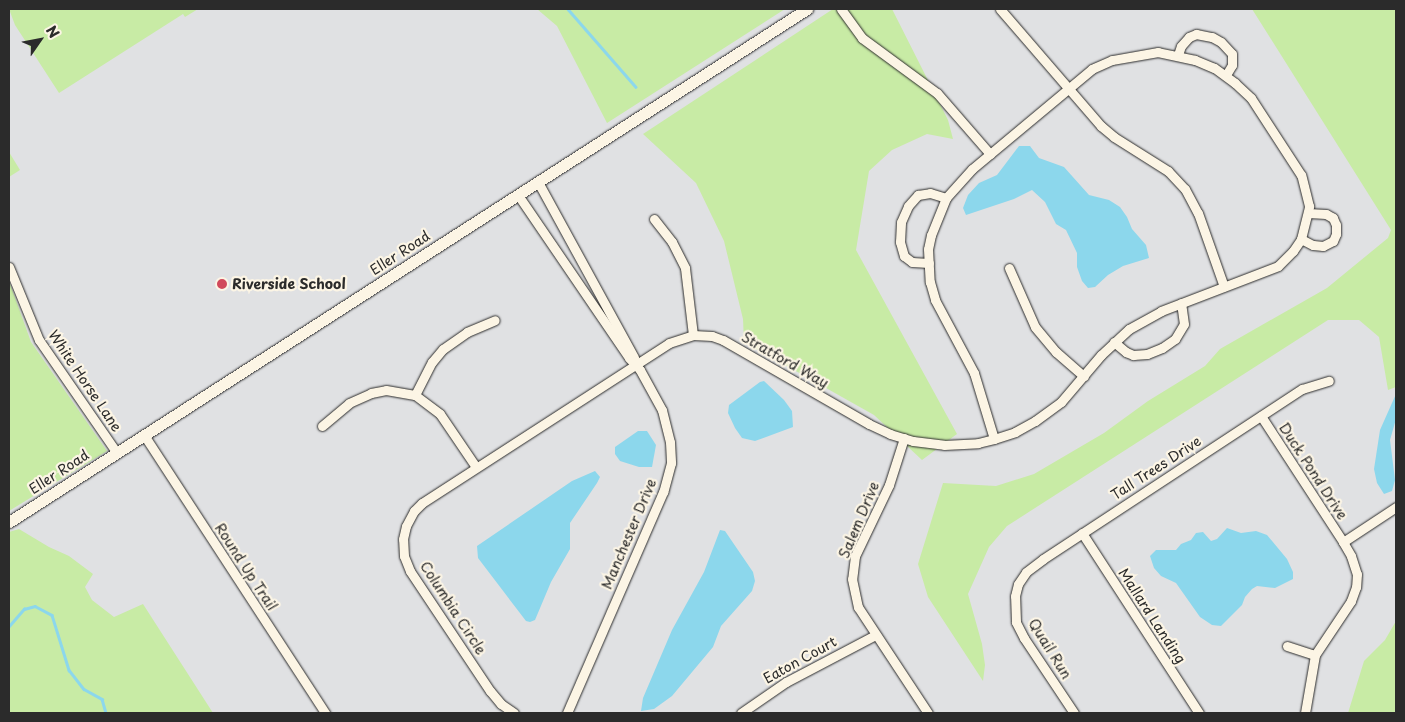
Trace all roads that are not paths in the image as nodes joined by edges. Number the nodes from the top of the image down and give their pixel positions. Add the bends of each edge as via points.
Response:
1 (807, 9) edge
2 (841, 9) edge
3 (1000, 9) edge
4 (1178, 55) junction
5 (1226, 75) junction
6 (1068, 87) junction
7 (990, 154) junction
8 (538, 182) junction
9 (518, 195) junction
10 (946, 198) junction
11 (1308, 213) junction
12 (654, 219) dead end
13 (1301, 239) junction
14 (929, 263) junction
15 (9, 267) edge
16 (1009, 268) dead end
17 (1224, 287) junction
18 (1181, 303) junction
19 (496, 320) dead end
20 (693, 334) junction
21 (1114, 342) junction
22 (636, 365) junction
23 (1084, 376) junction
24 (1329, 381) dead end
25 (415, 395) junction
26 (1261, 416) junction
27 (322, 426) dead end
28 (144, 435) junction
29 (904, 438) junction
30 (994, 438) junction
31 (116, 453) junction
32 (476, 467) junction
33 (442, 490) joint
34 (1396, 507) edge
35 (9, 522) edge
36 (1082, 533) junction
37 (1343, 542) junction
38 (1015, 596) joint
39 (875, 635) junction
40 (1287, 646) dead end
41 (1315, 655) junction
42 (325, 713) edge
43 (514, 713) edge
44 (567, 713) edge
45 (741, 713) edge
46 (928, 713) edge
47 (1074, 713) edge
48 (1199, 713) edge
49 (1305, 713) edge

1 - 8 street, Eller Road
2 - 7 street via 862,38 937,93
3 - 6 street
4 - 5 street via 1204,63
4 - 5 street via 1189,37 1196,34 1212,37 1232,54 1232,65
4 - 6 street via 1145,53 1112,60 1092,69
5 - 11 street via 1251,98 1291,157 1305,184
6 - 7 street
6 - 17 street via 1114,137 1168,171 1185,189 1198,213
7 - 10 street
8 - 9 street, Eller Road
8 - 22 street, Manchester Drive via 618,326
9 - 22 street, Manchester Drive
9 - 28 street, Eller Road
10 - 14 street via 931,234
10 - 14 street via 930,192 918,195 908,206 901,222 900,242 904,256 912,262
11 - 13 street
11 - 13 street via 1326,214 1333,218 1336,234 1333,241 1324,246
12 - 20 street via 672,242 685,268
13 - 17 street, Stratford Way via 1278,266
14 - 30 street via 935,300 974,374
15 - 31 street, White Horse Lane via 39,340
16 - 23 street via 1035,328
17 - 18 street, Stratford Way
18 - 21 street, Stratford Way via 1150,316
18 - 21 street via 1184,324 1174,339 1162,348 1133,355
19 - 25 street via 467,332 443,349 432,362
20 - 22 street, Stratford Way via 669,343
20 - 29 street, Stratford Way via 723,340 869,424
21 - 23 street, Stratford Way
22 - 32 street, Stratford Way
22 - 44 street, Manchester Drive via 666,419 670,442 668,475 664,492
23 - 30 street, Stratford Way via 1061,402 1044,415 1015,432
24 - 26 street, Tall Trees Drive via 1302,388
25 - 27 street via 386,390 364,395
25 - 32 street via 440,414
26 - 36 street, Tall Trees Drive
26 - 37 street, Duck Pond Drive
28 - 31 street, Eller Road
28 - 42 street, Round Up Trail
29 - 30 street, Stratford Way via 944,445 978,443
29 - 39 street, Salem Drive via 890,485 853,566 856,601
31 - 35 street, Eller Road
32 - 33 street, Stratford Way
33 - 43 street, Columbia Circle via 414,511 406,526 404,556 410,571 490,691
34 - 37 street
36 - 38 street, Tall Trees Drive via 1033,566 1018,584
36 - 48 street, Mallard Landing
37 - 41 street, Duck Pond Drive via 1355,566 1355,593
38 - 47 street, Quail Run via 1018,627
39 - 45 street, Eaton Court via 786,682
39 - 46 street, Salem Drive
40 - 41 street
41 - 49 street

